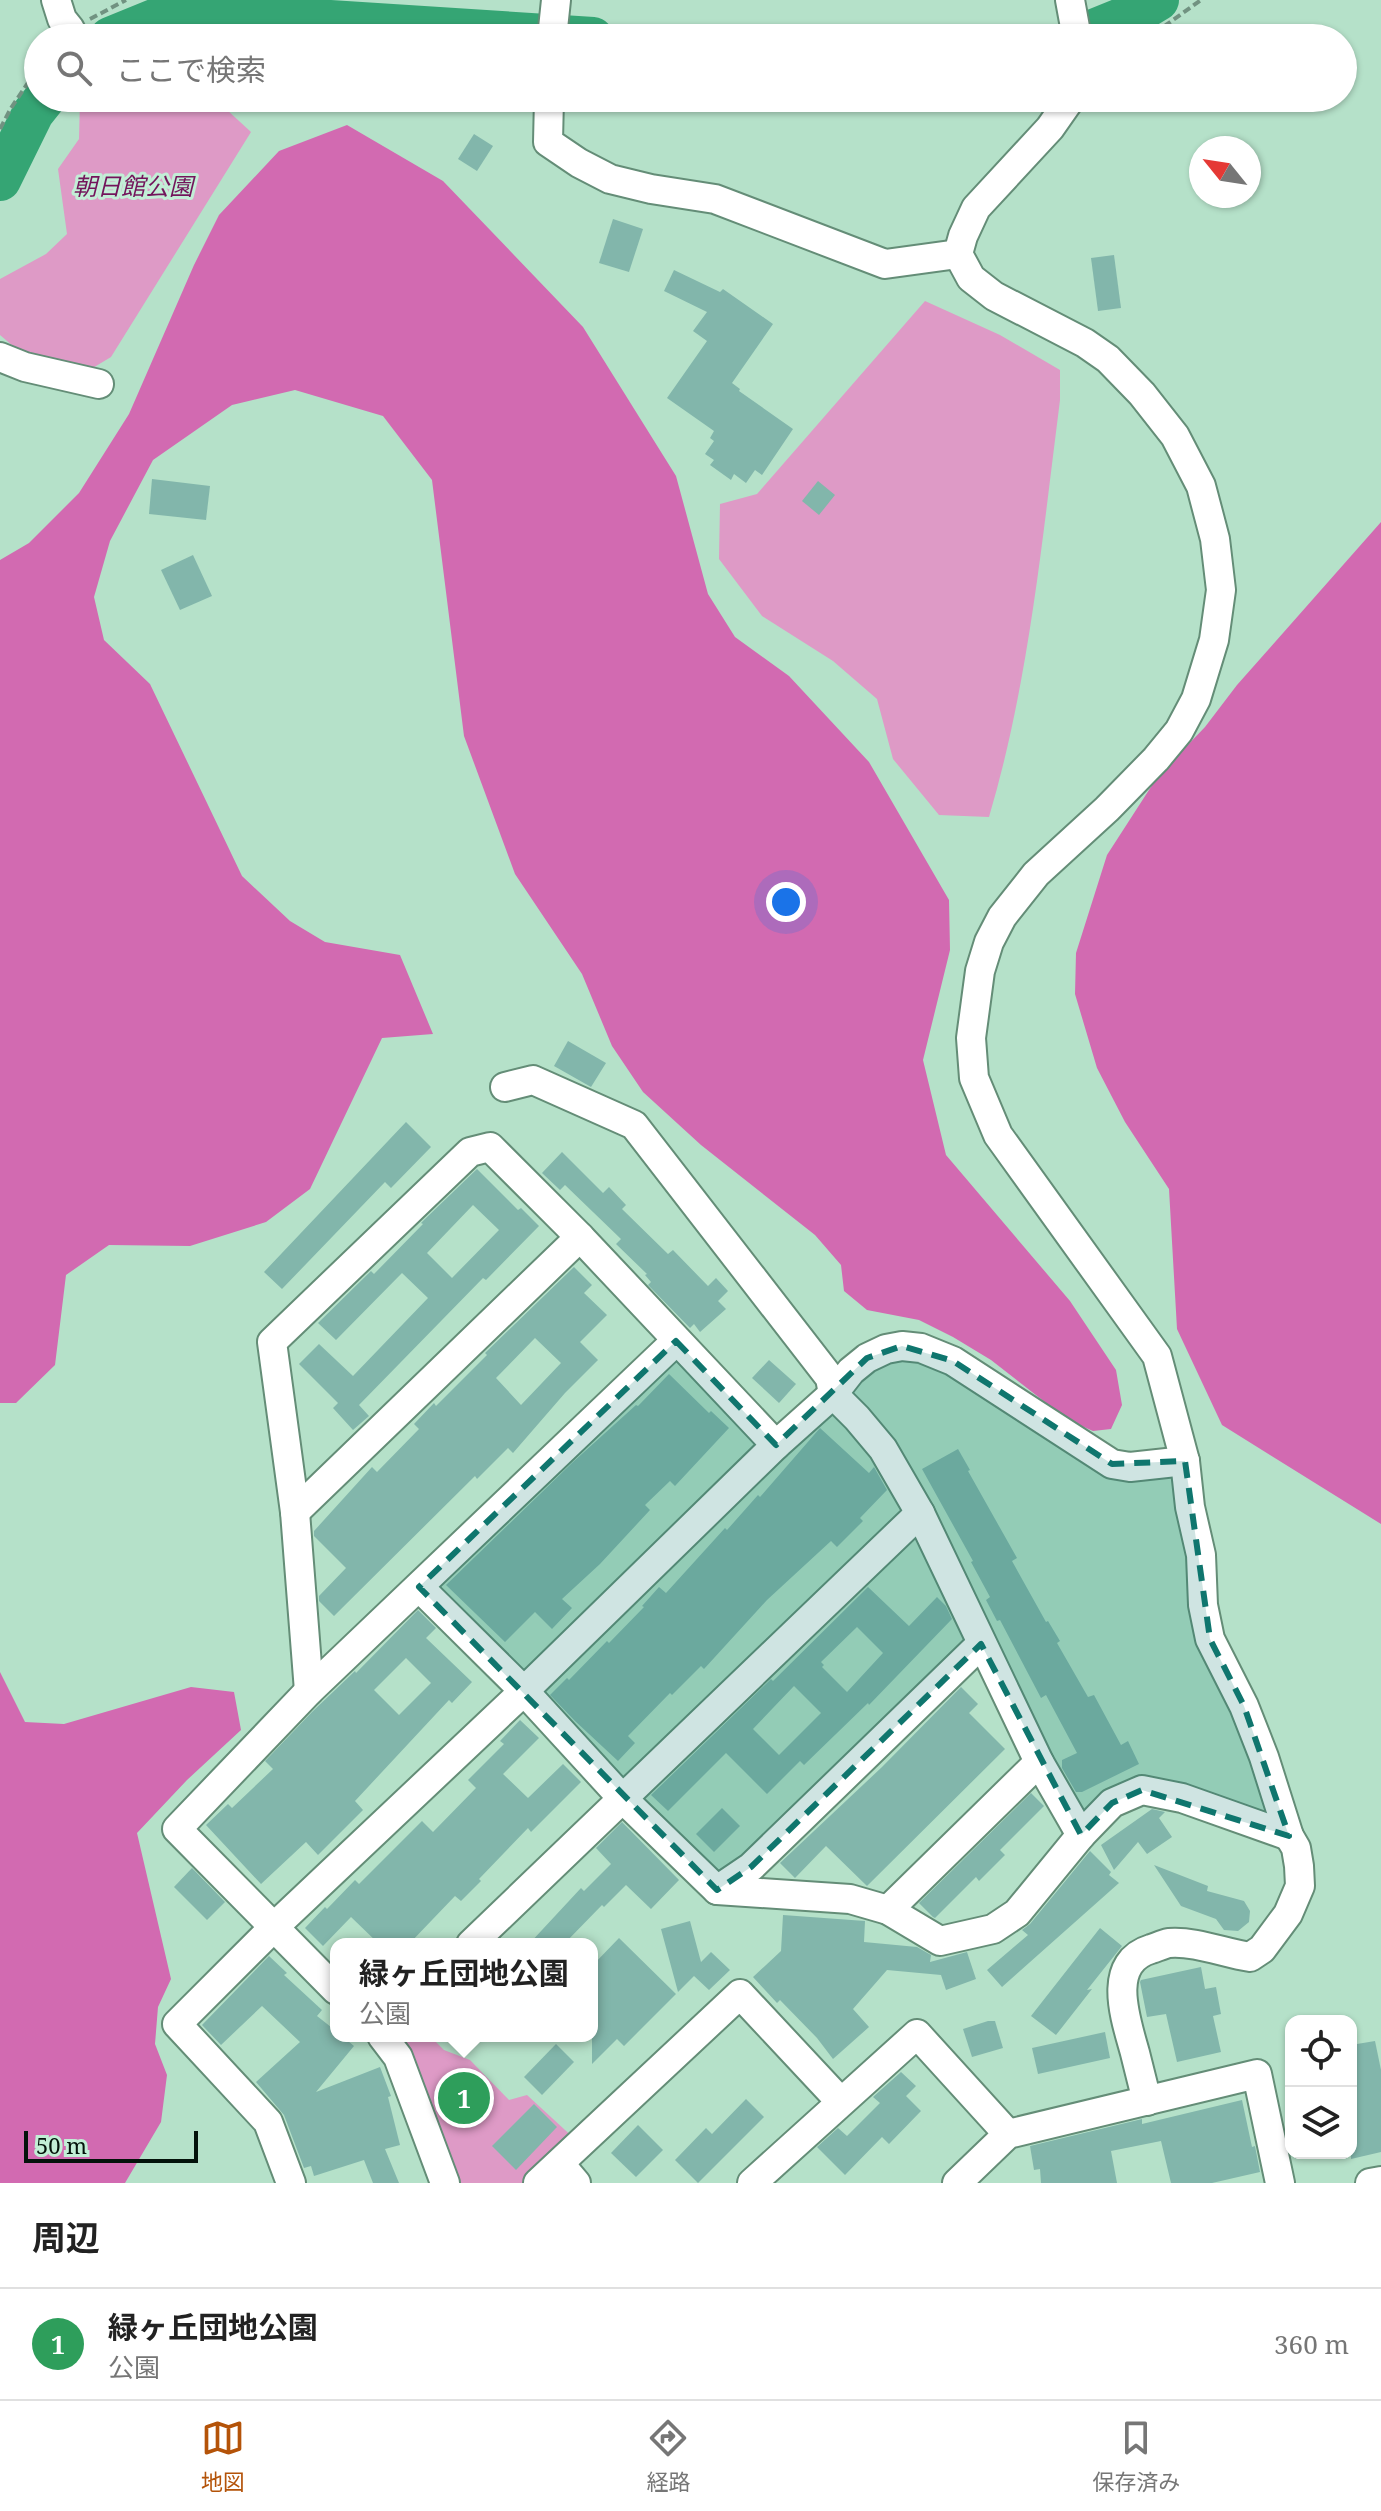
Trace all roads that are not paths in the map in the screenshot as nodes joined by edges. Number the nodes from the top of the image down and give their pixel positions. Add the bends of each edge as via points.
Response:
1 (56, 0) edge
2 (555, 4) edge
3 (66, 24) edge
4 (553, 24) edge
5 (549, 112) edge
6 (1061, 112) edge
7 (958, 254) junction
8 (0, 357) edge
9 (99, 384) dead end
10 (505, 1087) dead end
11 (580, 1237) junction
12 (676, 1341) junction
13 (833, 1394) junction
14 (776, 1445) junction
15 (1185, 1461) junction
16 (295, 1512) junction
17 (920, 1513) junction
18 (419, 1587) junction
19 (981, 1644) junction
20 (309, 1691) junction
21 (524, 1691) junction
22 (1039, 1762) junction
23 (623, 1799) junction
24 (1081, 1835) junction
25 (1289, 1836) junction
26 (717, 1890) junction
27 (888, 1910) junction
28 (273, 1928) junction
29 (477, 1938) edge
30 (330, 1984) edge
31 (387, 2042) edge
32 (840, 2101) junction
33 (1147, 2101) junction
34 (1008, 2134) junction
35 (568, 2174) edge
36 (1381, 2181) edge
37 (291, 2183) edge
38 (445, 2183) edge
39 (538, 2183) edge
40 (752, 2183) edge
41 (957, 2183) edge
42 (1280, 2183) edge
43 (1370, 2183) edge

1 - 3 street
2 - 4 street
5 - 7 street via 548,142 610,179 715,199 885,264
6 - 7 street via 976,208
7 - 15 street via 971,278 994,296 1085,343 1142,394 1175,436 1201,486 1215,539 1221,590 1214,640 1196,699 1156,759 1036,874 1002,917 980,971 971,1038 974,1078 998,1135 1157,1356
8 - 9 street
10 - 13 street via 533,1080 634,1125 830,1378
11 - 12 street
11 - 16 street
11 - 16 street via 490,1147 480,1149 470,1152 305,1310 272,1342
12 - 14 street
12 - 18 street
13 - 14 street
13 - 15 street via 867,1358 902,1346 921,1348 953,1361 1112,1464
13 - 17 street via 883,1449
14 - 21 street
15 - 25 street via 1210,1639 1244,1706
16 - 20 street
17 - 19 street
17 - 23 street
18 - 20 street
18 - 21 street
19 - 22 street
19 - 26 street via 751,1867
20 - 28 street via 177,1829
21 - 23 street
21 - 28 street
22 - 24 street
22 - 27 street
23 - 26 street
23 - 29 street
24 - 25 street via 1112,1803 1142,1790 1182,1798
24 - 27 street via 1017,1913 993,1929 940,1941
25 - 33 street via 1296,1848 1300,1886 1288,1914 1262,1949 1250,1957 1168,1943 1144,1951 1124,1973 1125,2017
26 - 27 street via 850,1899
28 - 30 street
28 - 37 street via 177,2024 268,2122
31 - 38 street via 398,2057
32 - 34 street via 917,2034
32 - 35 street via 740,1994
32 - 40 street
33 - 34 street
33 - 42 street via 1257,2074
34 - 41 street
35 - 39 street
36 - 43 street

